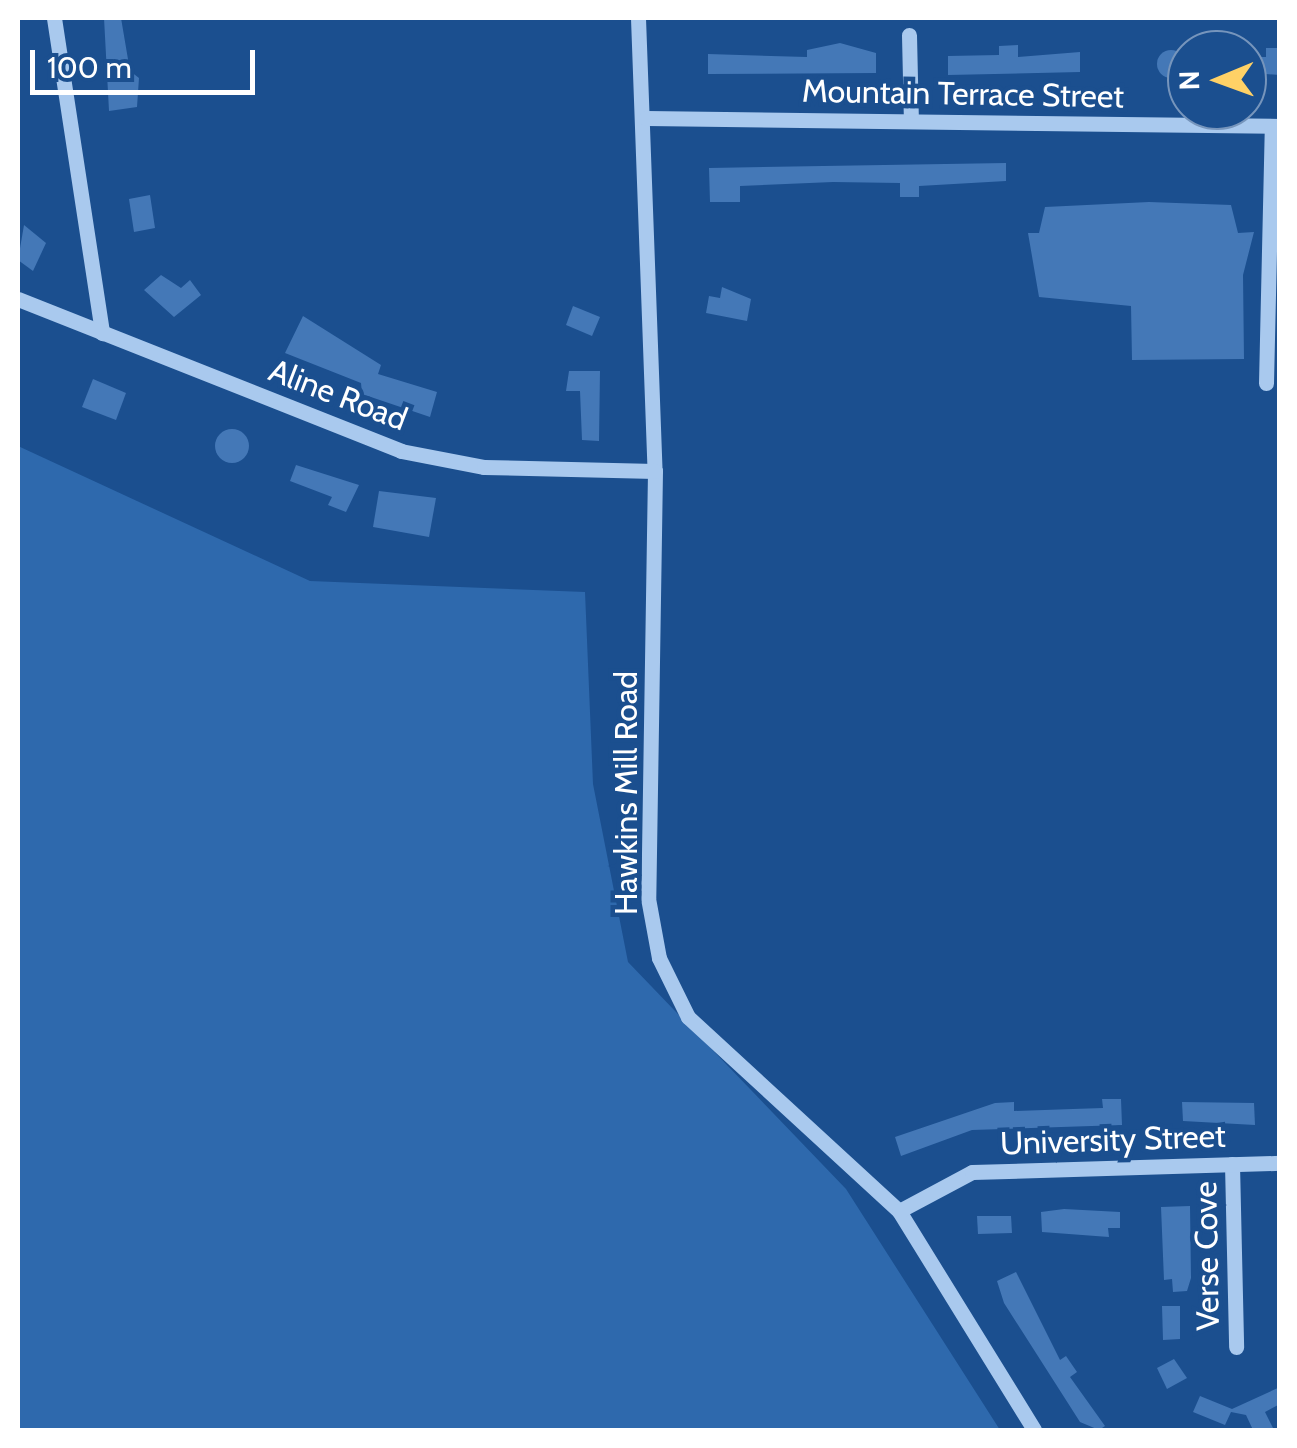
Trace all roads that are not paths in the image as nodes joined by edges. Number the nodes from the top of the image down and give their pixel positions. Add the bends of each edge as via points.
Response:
1 (54, 18) edge
2 (638, 18) edge
3 (910, 35) dead end
4 (646, 118) junction
5 (911, 121) junction
6 (1276, 126) edge
7 (18, 299) edge
8 (102, 332) junction
9 (1266, 383) dead end
10 (656, 471) junction
11 (1280, 1163) edge
12 (1232, 1164) junction
13 (899, 1212) junction
14 (1236, 1348) dead end
15 (1034, 1430) edge

1 - 8 street
2 - 4 street, Hawkins Mill Road
3 - 5 street
4 - 5 street, Mountain Terrace Street
4 - 10 street, Hawkins Mill Road
5 - 6 street, Mountain Terrace Street
6 - 9 street
7 - 8 street, Aline Road
8 - 10 street, Aline Road via 400,451 484,466
10 - 13 street, Hawkins Mill Road via 648,898 659,958 688,1017
11 - 12 street, University Street
12 - 13 street, University Street via 972,1172
12 - 14 street, Verse Cove
13 - 15 street, Hawkins Mill Road

